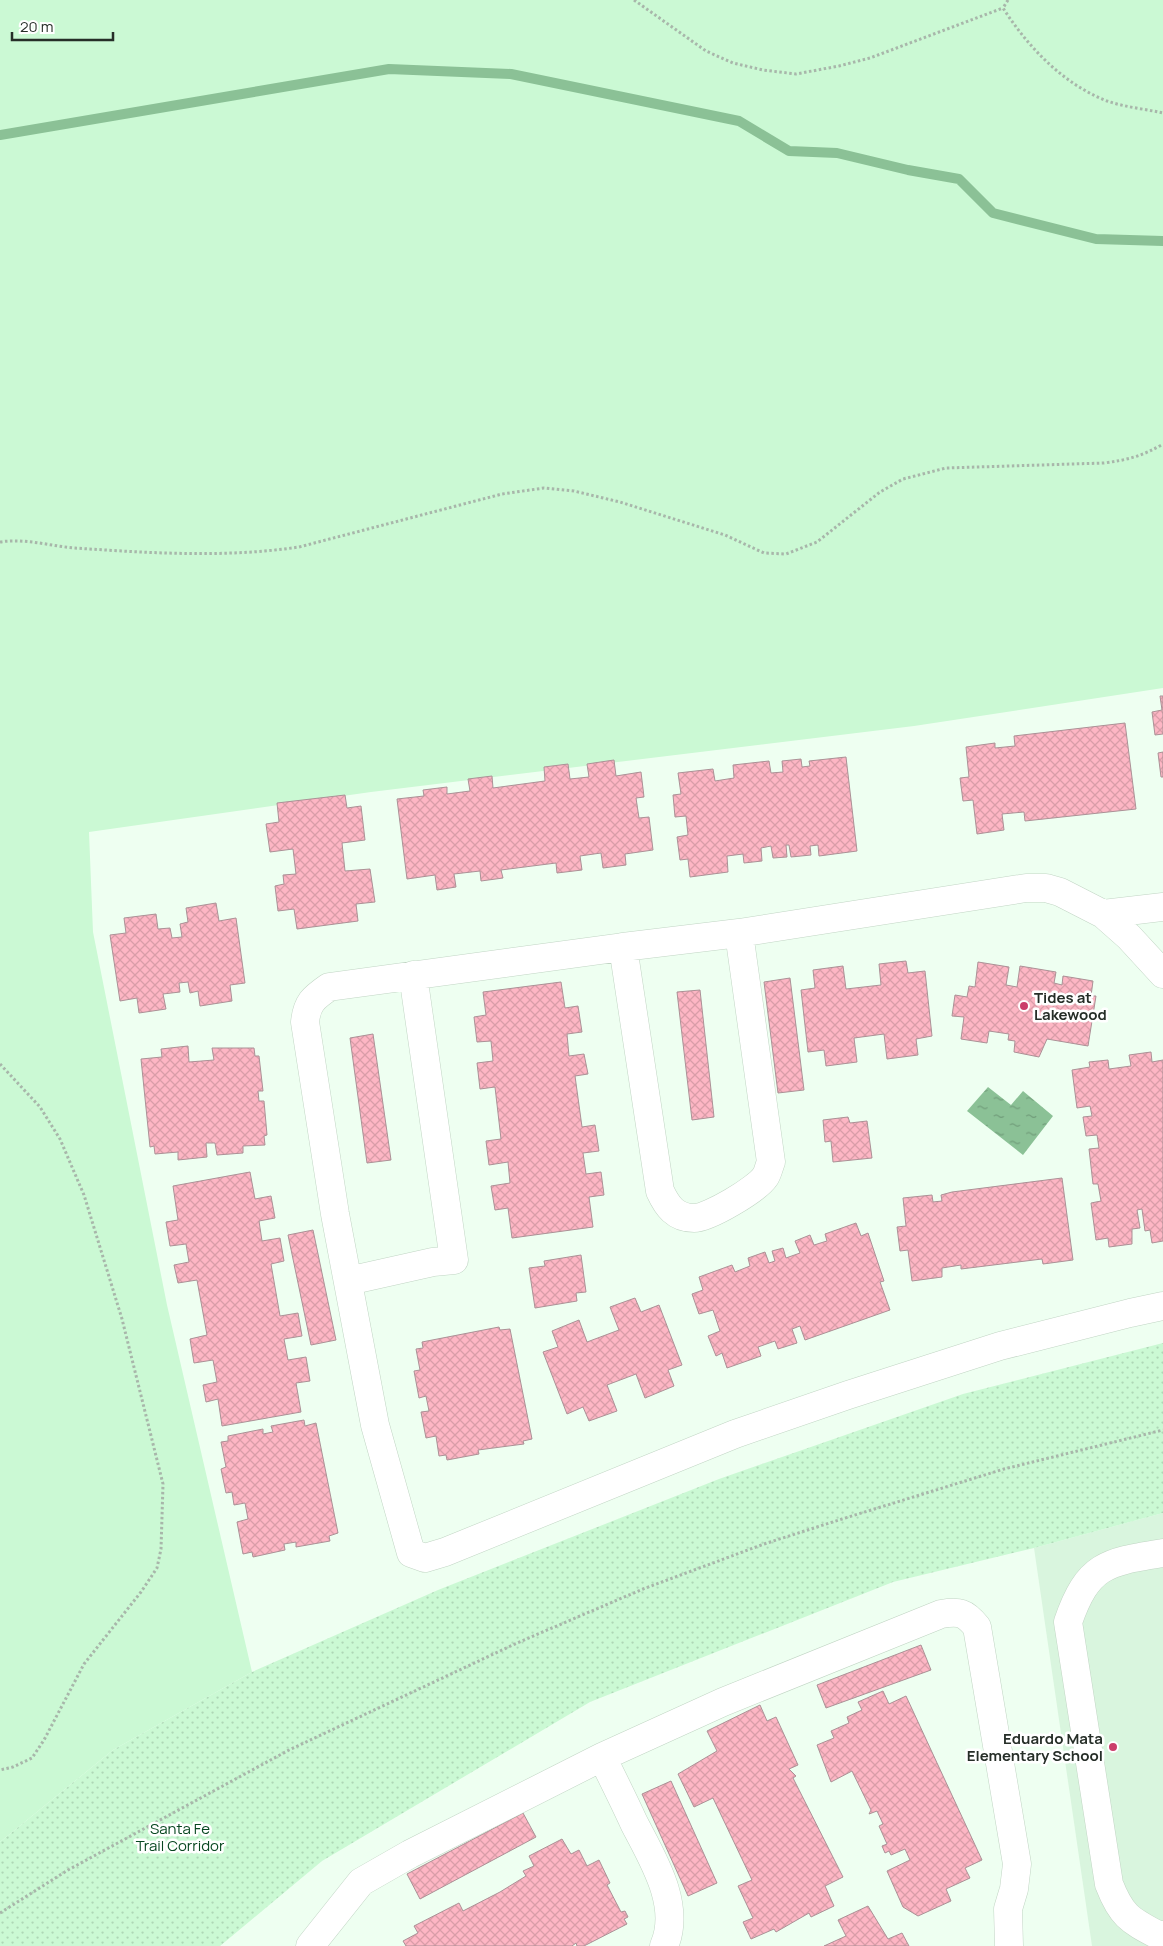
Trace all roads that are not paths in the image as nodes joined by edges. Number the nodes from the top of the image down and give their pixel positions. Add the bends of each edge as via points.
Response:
1 (1163, 907) edge
2 (1103, 914) junction
3 (739, 933) junction
4 (623, 947) junction
5 (1163, 974) edge
6 (413, 975) junction
7 (348, 1282) junction
8 (1163, 1306) edge
9 (1163, 1553) edge
10 (602, 1757) junction
11 (1160, 1939) edge
12 (310, 1946) edge
13 (664, 1946) edge
14 (1009, 1946) edge

1 - 2 lane
2 - 3 lane via 1060,892 1026,888
2 - 5 lane
3 - 4 lane
3 - 4 lane via 771,1162 765,1177 748,1191 695,1218 680,1215 666,1205 660,1191
4 - 6 lane
6 - 7 lane via 329,987 317,995 307,1009 306,1022
6 - 7 lane via 456,1270 433,1262
7 - 8 lane via 375,1425 411,1553 425,1558 734,1434 848,1394 1000,1346
9 - 11 lane via 1105,1566 1088,1581 1075,1601 1068,1622 1109,1884 1117,1905 1132,1921
10 - 12 lane via 361,1882
10 - 13 lane via 666,1895 669,1916
10 - 14 lane via 722,1702 940,1614 956,1612 969,1616 977,1627 1017,1864 1008,1909

